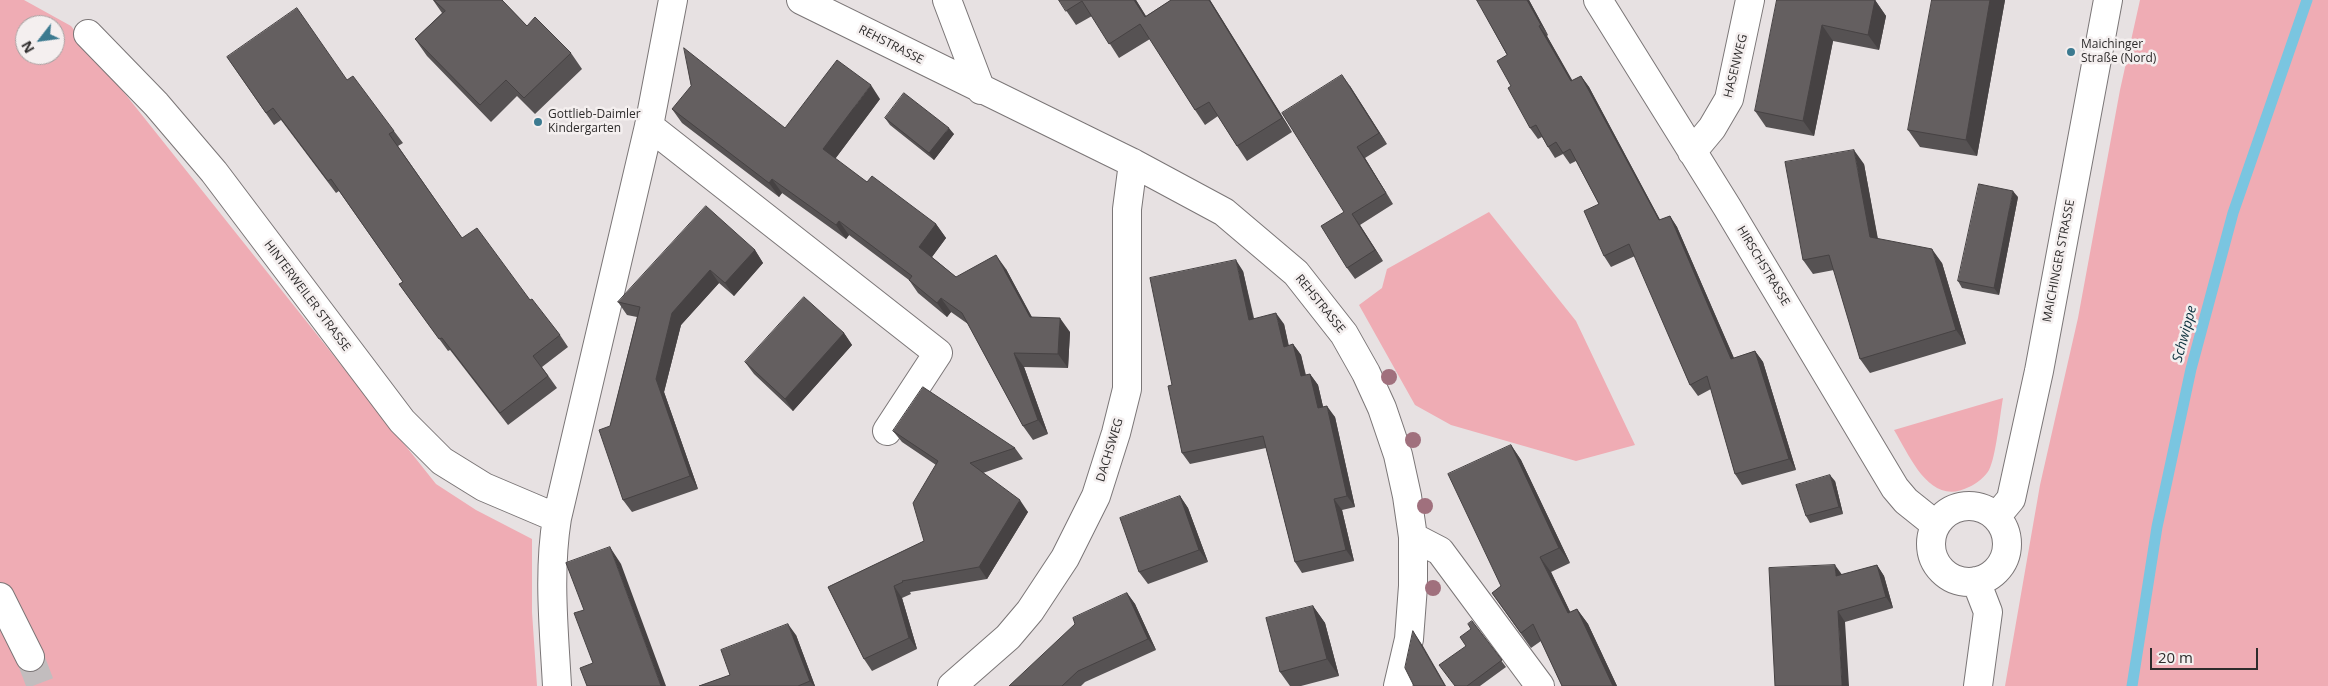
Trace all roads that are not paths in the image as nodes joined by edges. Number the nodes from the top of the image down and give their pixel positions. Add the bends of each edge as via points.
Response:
1 (673, 0) edge
2 (801, 0) edge
3 (947, 0) edge
4 (1598, 0) edge
5 (1750, 0) edge
6 (2108, 0) edge
7 (88, 34) dead end
8 (981, 90) junction
9 (649, 126) junction
10 (1692, 152) junction
11 (1133, 163) junction
12 (886, 431) dead end
13 (1996, 517) junction
14 (557, 518) junction
15 (1936, 525) junction
16 (1413, 537) junction
17 (1976, 581) junction
18 (0, 597) edge
19 (30, 657) tunnel mouth
20 (557, 686) edge
21 (952, 686) edge
22 (1398, 686) edge
23 (1540, 686) edge
24 (1978, 686) edge

1 - 9 street
2 - 8 street, REHSTRASSE
3 - 8 street
4 - 10 street, HIRSCHSTRASSE
5 - 10 street, HASENWEG via 1729,99 1712,128
6 - 13 street, MAICHINGER STRASSE via 2039,371 2010,499
7 - 14 street, HINTERWEILER STRASSE via 156,104 214,172 402,421 442,461 484,486
8 - 11 street, REHSTRASSE
9 - 12 street via 938,353
9 - 14 street
10 - 15 street, HIRSCHSTRASSE via 1895,488
11 - 16 street, REHSTRASSE via 1224,212 1296,273 1344,334 1382,408 1398,455
11 - 21 street, DACHSWEG via 1127,209 1127,389 1096,496 1064,558 1030,611 1008,637
13 - 15 street via 1984,509 1970,506 1944,514
13 - 17 street via 2004,528 2005,555 1989,576
14 - 20 street via 552,578
15 - 17 street via 1931,549 1942,571 1964,582
16 - 22 street, REHSTRASSE via 1409,639
16 - 23 street via 1440,551
17 - 24 street via 1988,612
18 - 19 street

